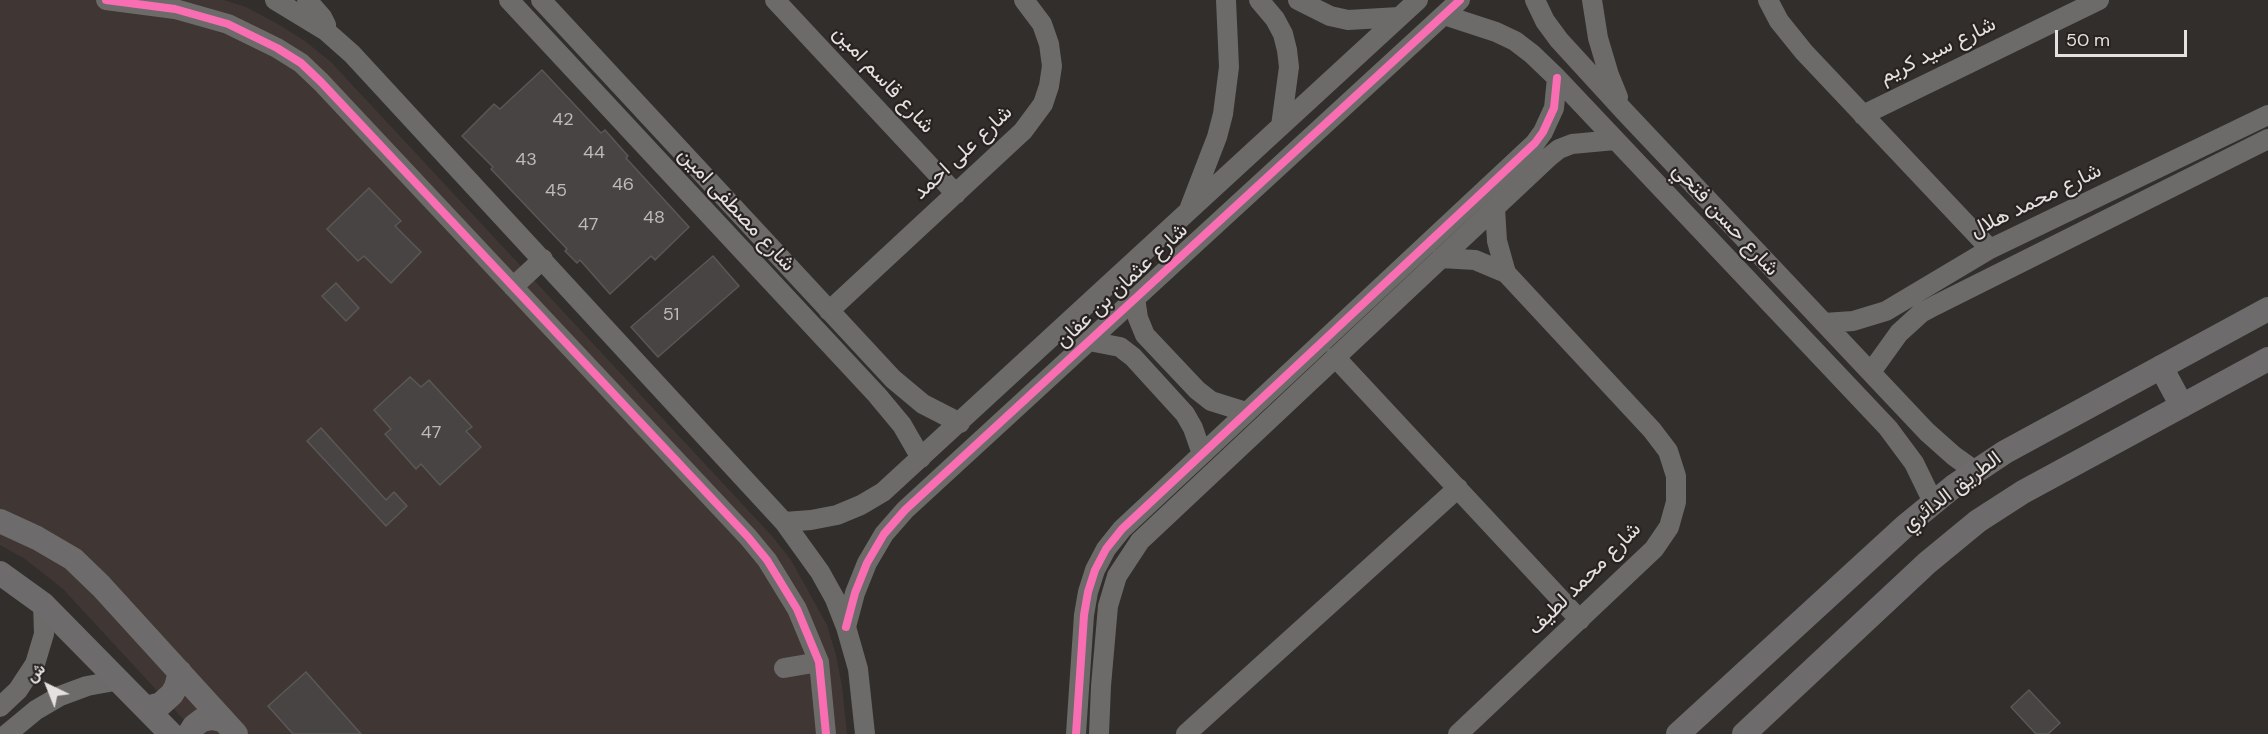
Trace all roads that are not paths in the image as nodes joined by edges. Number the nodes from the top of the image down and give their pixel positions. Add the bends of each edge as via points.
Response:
1 (106, 0) edge
2 (275, 0) edge
3 (307, 0) edge
4 (509, 0) edge
5 (541, 0) edge
6 (776, 0) edge
7 (1024, 0) edge
8 (1226, 0) edge
9 (1258, 0) edge
10 (1298, 0) edge
11 (1418, 0) edge
12 (1460, 0) edge
13 (1535, 0) edge
14 (1592, 0) edge
15 (1768, 0) edge
16 (2099, 0) edge
17 (148, 2) edge
18 (1444, 15) junction
19 (1399, 17) junction
20 (326, 31) junction
21 (1360, 54) junction
22 (1379, 74) junction
23 (1557, 78) junction
24 (1624, 111) junction
25 (1863, 115) junction
26 (2268, 115) edge
27 (1281, 126) junction
28 (2268, 139) edge
29 (1615, 140) junction
30 (956, 194) junction
31 (1495, 208) junction
32 (1189, 211) junction
33 (1990, 249) junction
34 (1441, 258) junction
35 (543, 259) junction
36 (1506, 273) junction
37 (513, 287) junction
38 (1135, 298) junction
39 (2268, 309) edge
40 (829, 311) junction
41 (1824, 322) junction
42 (1089, 341) junction
43 (1335, 357) junction
44 (2268, 359) edge
45 (2161, 367) junction
46 (1871, 372) junction
47 (2182, 405) junction
48 (1246, 412) junction
49 (960, 423) junction
50 (1202, 453) junction
51 (921, 458) junction
52 (1975, 471) junction
53 (1458, 488) junction
54 (1933, 502) junction
55 (0, 521) edge
56 (784, 522) junction
57 (1106, 549) junction
58 (1124, 562) junction
59 (0, 573) edge
60 (43, 603) junction
61 (1580, 620) junction
62 (846, 627) junction
63 (819, 662) junction
64 (784, 668) dead end
65 (180, 672) junction
66 (120, 680) junction
67 (18, 690) junction
68 (0, 707) edge
69 (146, 708) junction
70 (36, 710) junction
71 (229, 727) edge
72 (7, 734) edge
73 (171, 734) edge
74 (189, 734) edge
75 (826, 734) edge
76 (865, 734) edge
77 (1076, 734) edge
78 (1099, 734) edge
79 (1186, 734) edge
80 (1458, 734) edge
81 (1678, 734) edge
82 (1744, 734) edge

1 - 17 street
2 - 20 street
3 - 20 street via 324,21
4 - 51 street, شارع مصطفى امين via 877,395 902,425
5 - 40 street, شارع مصطفى امين
6 - 30 street, شارع قاسم امين
7 - 30 street, شارع على احمد via 1042,24 1049,44 1050,86 1032,121
8 - 32 street via 1229,67 1223,114
9 - 27 street via 1275,19 1287,50 1289,67
10 - 19 street via 1348,20
11 - 19 street, شارع عثمان بن عفان
12 - 18 street, شارع عثمان بن عفان
13 - 24 street, شارع حسن فتحي via 1559,40
14 - 24 street via 1598,38
15 - 25 street via 1804,52
16 - 25 street, شارع سيد كريم
17 - 37 street via 228,24 301,63
18 - 22 street, شارع عثمان بن عفان
18 - 23 street, شارع حسن فتحي via 1515,41
19 - 21 street, شارع عثمان بن عفان
20 - 35 street
21 - 22 street
21 - 27 street, شارع عثمان بن عفان
22 - 38 street, شارع عثمان بن عفان
23 - 29 street, شارع حسن فتحي
23 - 48 street via 1554,108 1535,142
24 - 41 street, شارع حسن فتحي
25 - 33 street
26 - 33 street, شارع محمد هلال
27 - 32 street, شارع عثمان بن عفان
28 - 46 street via 1934,306 1899,333
29 - 31 street via 1559,149
29 - 54 street, شارع حسن فتحي via 1888,428 1914,464
30 - 40 street, شارع على احمد
31 - 34 street
31 - 36 street, شارع محمد لطيف via 1497,241
32 - 49 street, شارع عثمان بن عفان
33 - 41 street, شارع محمد هلال via 1886,311 1853,321
34 - 36 street, شارع محمد لطيف via 1475,260
34 - 43 street
35 - 37 street
35 - 56 street
36 - 61 street, شارع محمد لطيف via 1652,430 1668,451 1676,476 1676,502 1669,527 1654,549
37 - 63 street via 748,537 783,584
38 - 42 street, شارع عثمان بن عفان
38 - 48 street via 1145,335 1197,390 1211,401
39 - 45 main road, الطريق الدائري
40 - 49 street, شارع مصطفى امين via 908,392
41 - 46 street, شارع حسن فتحي
42 - 50 street via 1120,347 1133,357 1185,414
42 - 62 street, شارع عثمان بن عفان via 905,510 884,534 867,563
43 - 53 street
43 - 58 street via 1140,541
44 - 47 main road, الطريق الدائري
45 - 47 main road
45 - 52 main road, الطريق الدائري
46 - 52 street, شارع حسن فتحي via 1938,442
47 - 82 main road, الطريق الدائري via 1978,521
48 - 50 street
49 - 51 street, شارع عثمان بن عفان
50 - 57 street
51 - 56 street, شارع عثمان بن عفان via 883,492 861,505 837,515
52 - 54 main road, الطريق الدائري
53 - 61 street
53 - 79 street
54 - 81 main road, الطريق الدائري
55 - 65 main road via 73,560
56 - 62 street via 820,572
57 - 58 street
57 - 77 street via 1095,570 1084,615
58 - 78 street via 1108,606
59 - 60 main road
60 - 66 main road
60 - 67 street via 40,650 32,671
61 - 80 street, شارع محمد لطيف
62 - 76 street via 858,669
63 - 64 street
63 - 75 street
65 - 69 main road via 172,694 161,704
65 - 71 main road
66 - 69 main road
66 - 70 street via 73,690
67 - 68 street
67 - 70 street
69 - 73 main road
70 - 72 street
71 - 74 main road via 212,718 202,720

